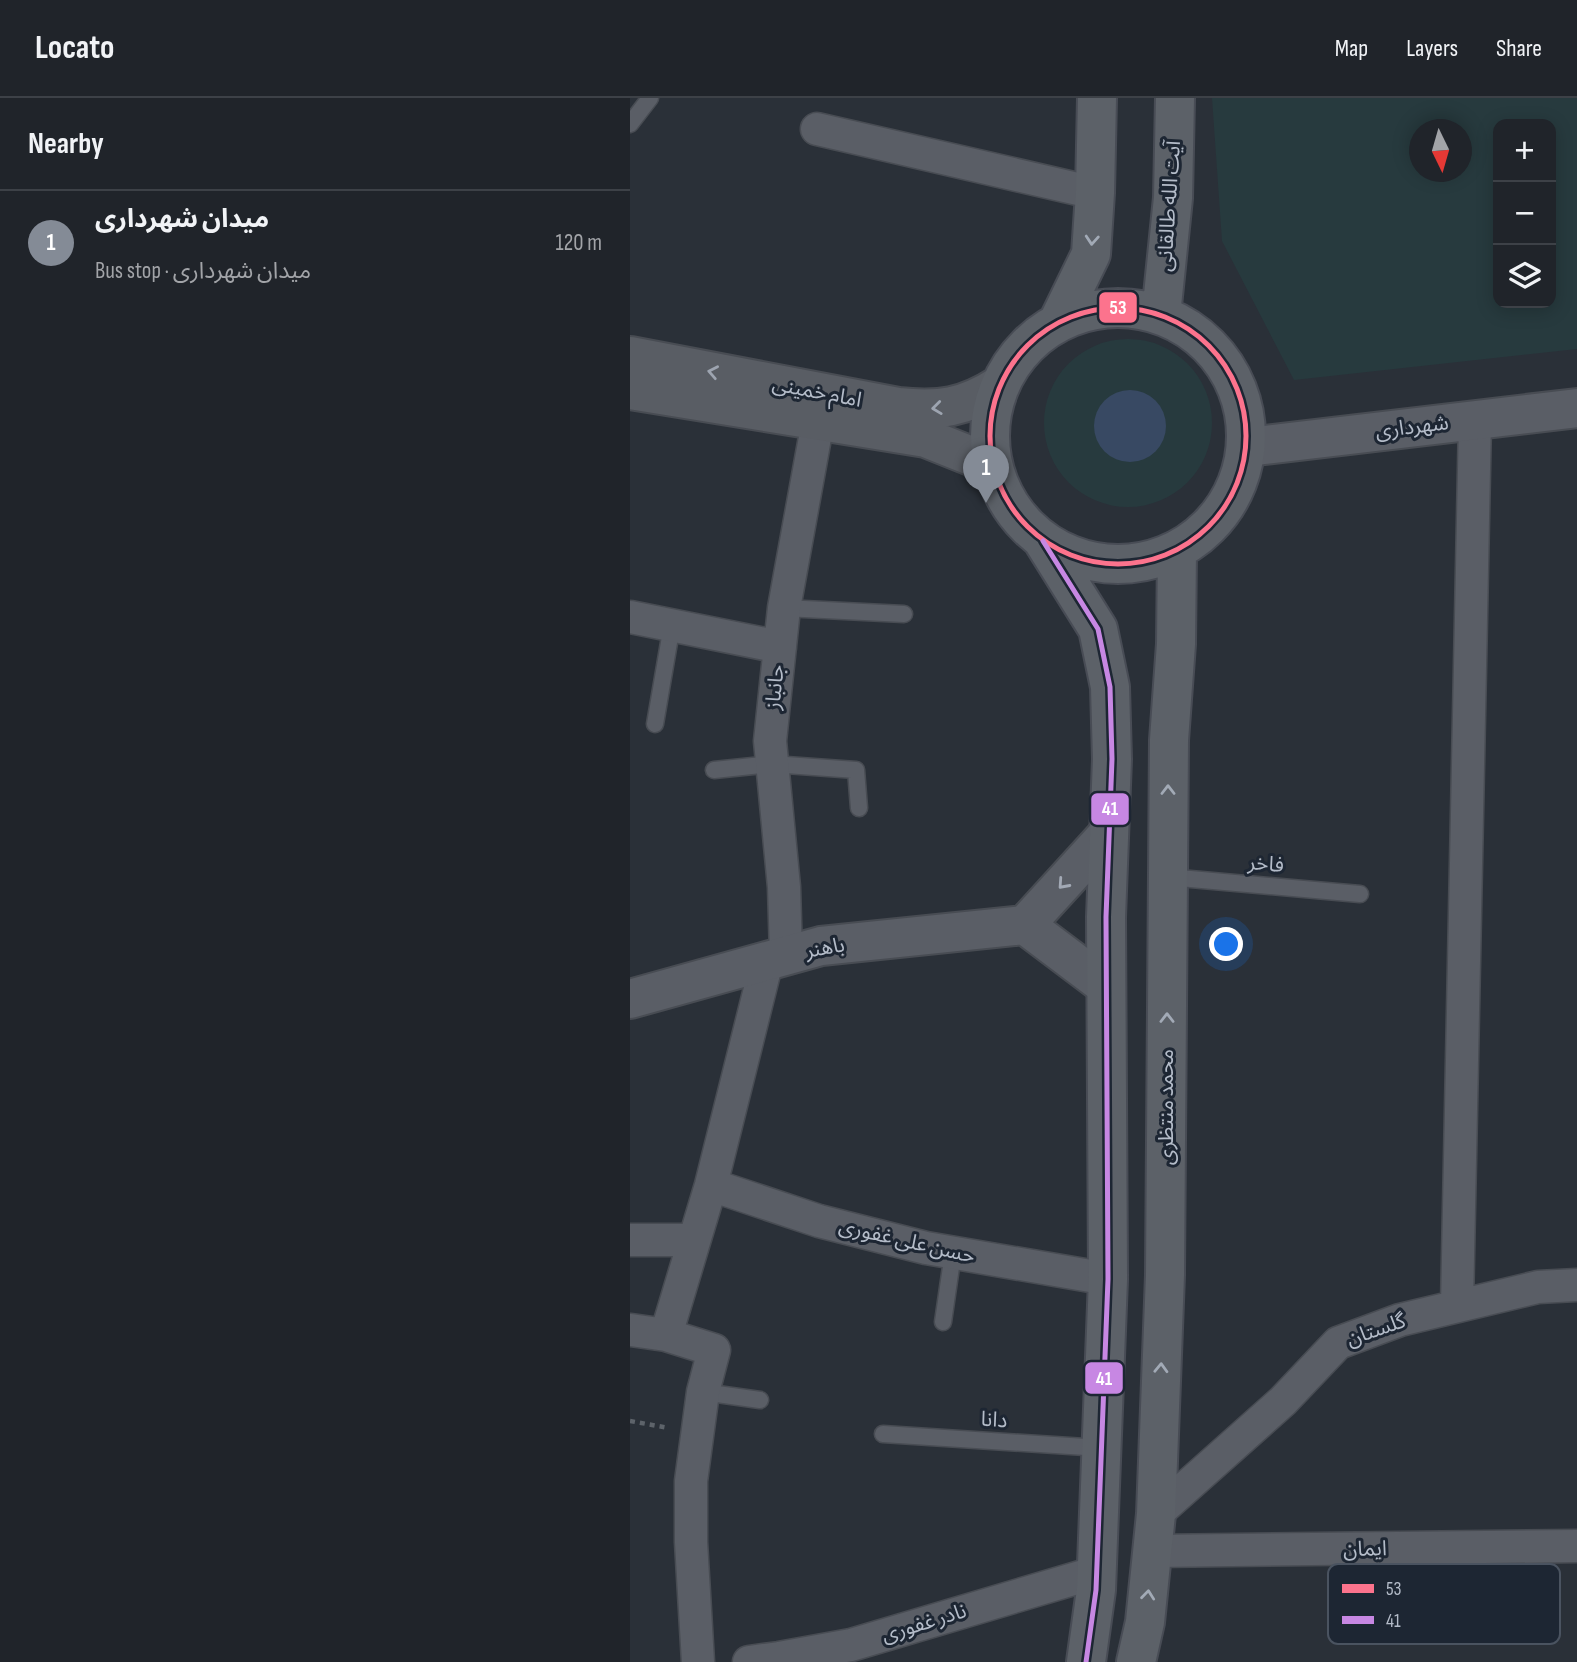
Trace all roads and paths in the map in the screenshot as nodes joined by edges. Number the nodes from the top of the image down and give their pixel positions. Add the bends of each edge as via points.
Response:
1 (650, 98) edge
2 (1097, 98) edge
3 (1175, 98) edge
4 (630, 124) edge
5 (817, 129) dead end
6 (1096, 192) junction
7 (1161, 314) junction
8 (1058, 322) junction
9 (630, 356) edge
10 (1000, 385) junction
11 (630, 390) edge
12 (1577, 408) edge
13 (1475, 420) junction
14 (818, 421) junction
15 (1247, 447) junction
16 (991, 461) junction
17 (1043, 541) junction
18 (1177, 551) junction
19 (784, 608) junction
20 (904, 614) dead end
21 (630, 617) edge
22 (672, 625) junction
23 (780, 647) junction
24 (655, 724) dead end
25 (772, 764) junction
26 (715, 770) dead end
27 (859, 808) dead end
28 (1109, 833) junction
29 (1168, 877) junction
30 (1360, 894) dead end
31 (1025, 925) junction
32 (777, 958) junction
33 (1106, 986) junction
34 (630, 999) edge
35 (710, 1185) junction
36 (630, 1240) edge
37 (694, 1240) junction
38 (953, 1253) junction
39 (1108, 1279) junction
40 (1577, 1285) edge
41 (1457, 1306) junction
42 (943, 1322) dead end
43 (631, 1330) edge
44 (666, 1335) junction
45 (703, 1392) junction
46 (760, 1400) dead end
47 (630, 1422) edge
48 (698, 1432) junction
49 (883, 1434) dead end
50 (1102, 1448) junction
51 (1155, 1533) junction
52 (1577, 1546) edge
53 (1097, 1572) junction
54 (698, 1662) edge
55 (749, 1662) edge
56 (1086, 1662) edge
57 (1136, 1662) edge

1 - 4 lane
2 - 6 main road
3 - 7 main road, آیت الله طالقانی via 1173,198
5 - 6 street
6 -> 8 main road via 1091,254
7 - 8 main road via 1126,307 1091,310
7 - 15 main road via 1191,330 1216,352 1235,381 1245,413
8 - 10 main road via 1031,341 1009,366
10 -> 9 main road, امام خمینی via 981,397 929,410
10 - 16 main road via 989,428
11 - 14 main road, امام خمینی
12 - 13 street, شهرداری
13 - 15 street, شهرداری
13 - 41 street
14 - 16 main road, امام خمینی via 926,438
14 - 19 street, جانباز
15 - 18 main road via 1236,489 1212,525
16 - 17 main road via 1004,496 1019,519
17 - 18 main road via 1074,558 1108,565 1144,562
17 - 28 main road via 1098,629 1110,687
29 -> 18 main road, محمد منتظری via 1168,740
19 - 20 lane
19 - 23 street, جانباز
21 - 22 street
22 - 23 street
22 - 24 lane
23 - 25 street, جانباز via 770,741
25 - 26 lane
25 - 27 lane via 856,770
25 - 32 street, جانباز via 784,887
28 -> 31 street
28 - 33 main road
29 - 30 lane, فاخر
51 -> 29 main road, محمد منتظری via 1165,1275
31 - 32 street, باهنر via 821,946
31 - 33 street
32 - 34 street, باهنر
32 - 35 street, جانباز
33 - 39 main road
35 - 37 street, جانباز
35 - 38 street, حسن علی غفوری via 820,1221
36 - 37 street
37 - 44 street, جانباز
38 - 39 street, حسن علی غفوری
38 - 42 lane
39 - 50 main road
40 - 41 street, گلستان via 1538,1287
41 - 51 street, گلستان via 1400,1320 1338,1343
43 - 44 street
44 - 45 street via 714,1350
45 - 46 lane
45 - 48 street
47 - 48 path
48 - 54 street via 691,1480
49 - 50 lane, دانا
50 - 53 main road
51 - 52 street, ایمان
57 -> 51 main road, محمد منتظری
53 - 55 street, نادر غفوری via 851,1645
53 - 56 main road

